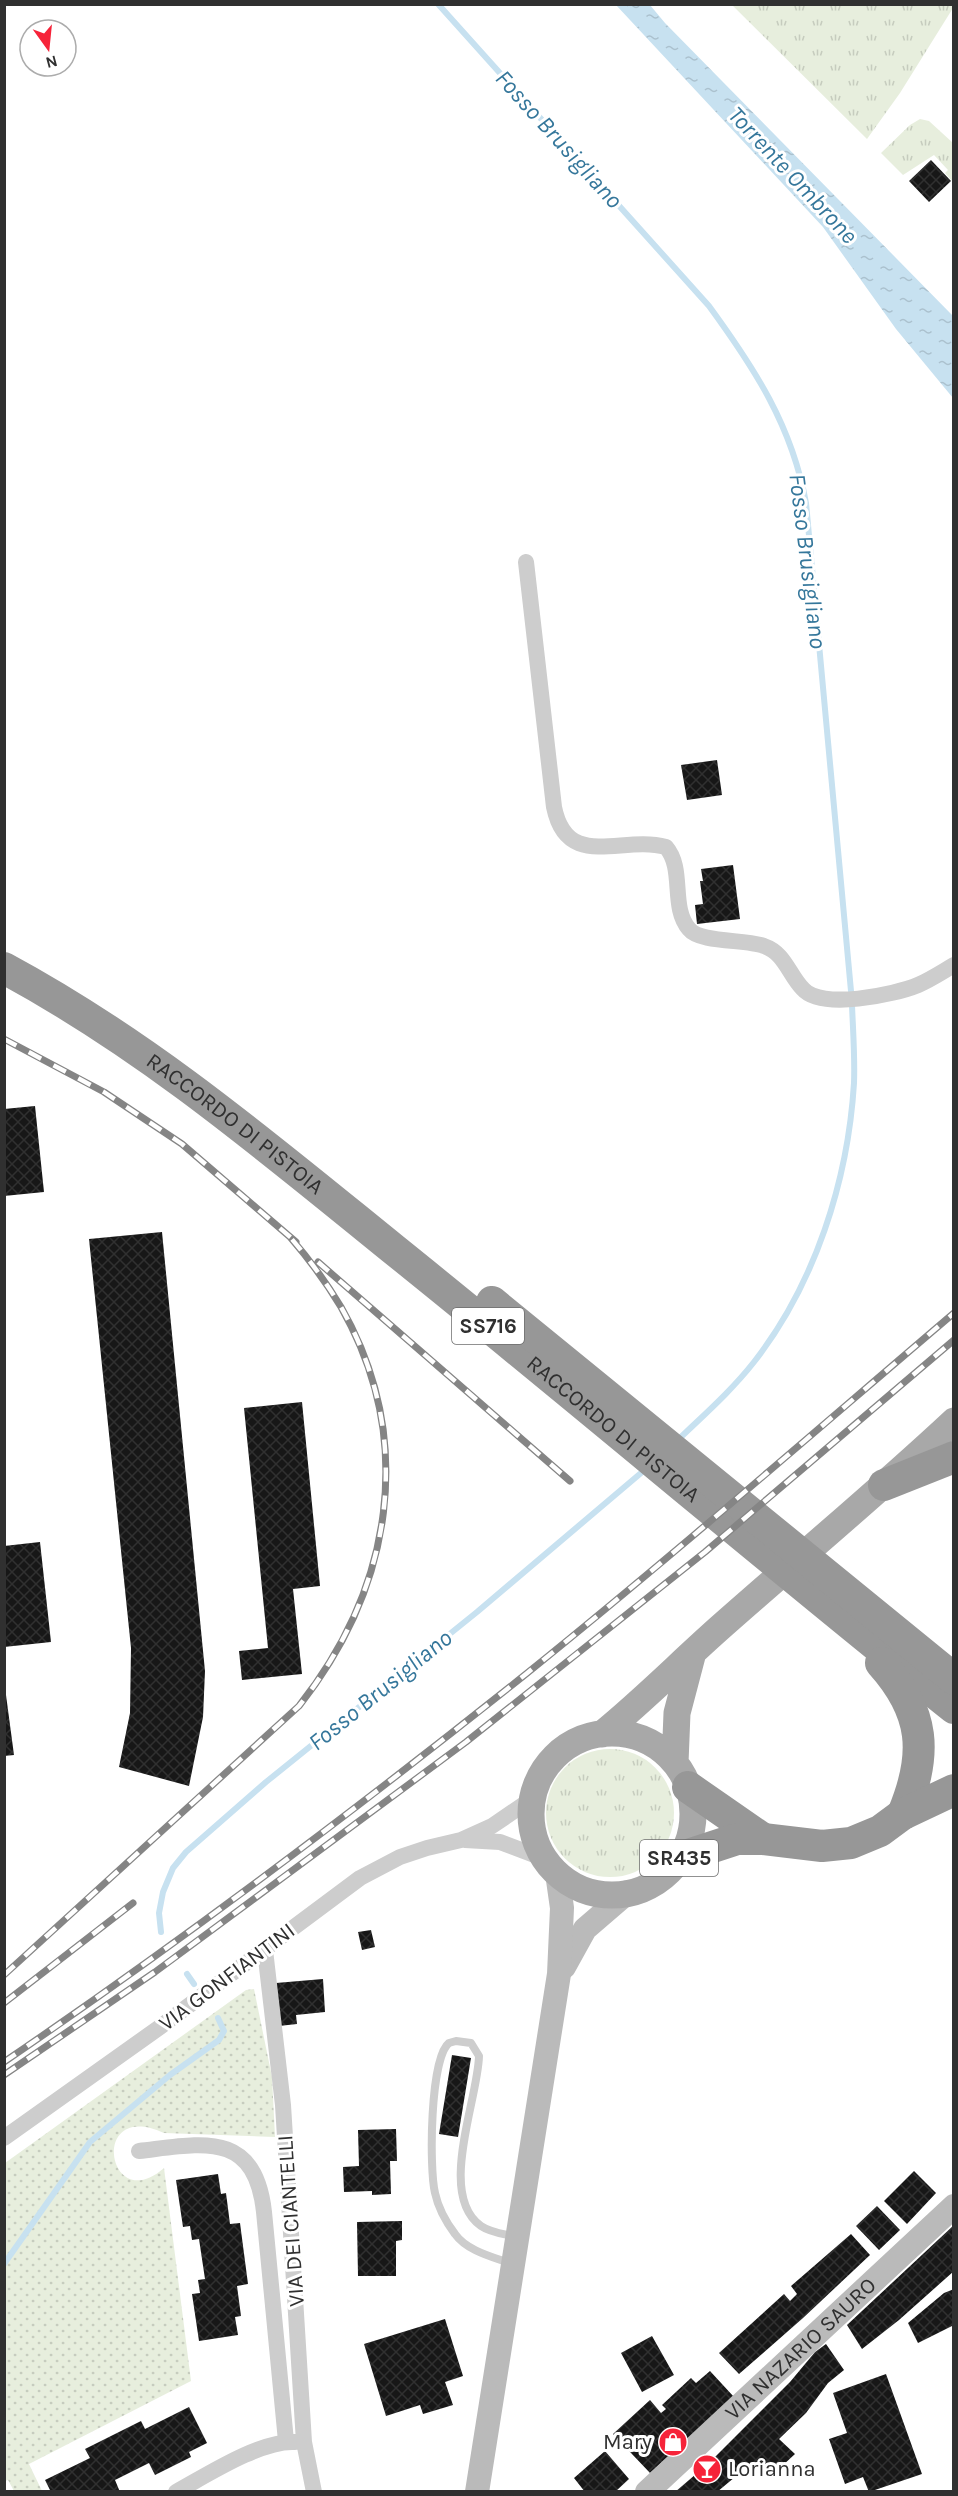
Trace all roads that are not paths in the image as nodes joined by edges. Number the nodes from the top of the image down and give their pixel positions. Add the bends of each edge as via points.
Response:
1 (526, 562) dead end
2 (4, 945) edge
3 (954, 965) edge
4 (4, 968) edge
5 (954, 1421) edge
6 (954, 1457) edge
7 (884, 1485) junction
8 (846, 1606) junction
9 (954, 1650) edge
10 (692, 1655) junction
11 (954, 1679) edge
12 (954, 1708) edge
13 (602, 1734) junction
14 (681, 1775) junction
15 (954, 1790) edge
16 (532, 1798) junction
17 (903, 1814) junction
18 (763, 1839) junction
19 (461, 1840) junction
20 (679, 1858) junction
21 (551, 1866) junction
22 (628, 1892) junction
23 (265, 1950) junction
24 (559, 1974) junction
25 (4, 2138) edge
26 (139, 2151) dead end
27 (954, 2206) edge
28 (517, 2237) junction
29 (512, 2264) junction
30 (286, 2441) junction
31 (304, 2442) junction
32 (176, 2492) edge
33 (314, 2492) edge
34 (477, 2492) edge
35 (647, 2492) edge

1 - 3 street via 554,807 560,827 570,840 588,846 647,843 666,847 674,860 688,929 702,936 756,943 773,950 802,989 816,998 835,1000 902,990 926,982
2 - 8 highway, RACCORDO DI PISTOIA / SS716 via 138,1024 235,1095
4 - 8 highway, RACCORDO DI PISTOIA / SS716 via 131,1044 220,1109
5 - 7 main road, SR435
6 - 7 highway
7 - 10 main road, SR435
8 - 9 highway
8 - 11 highway, RACCORDO DI PISTOIA / SS716
8 - 12 highway, RACCORDO DI PISTOIA / SS716
8 - 17 highway via 896,1681 915,1718 919,1760
10 - 13 main road, SR435
10 - 14 main road, SR435 via 677,1713
13 - 14 main road, SR435 via 639,1738 662,1750
13 - 16 main road, SR435 via 578,1741 557,1755 541,1775
14 - 18 highway
14 - 20 main road, SR435 via 692,1819
15 - 17 highway
16 - 19 street, VIA GONFIANTINI via 498,1822
16 - 21 main road, SR435 via 533,1830
17 - 18 highway via 880,1831 851,1843 822,1846
18 - 20 highway via 729,1840
19 - 21 street, VIA GONFIANTINI via 500,1842
19 - 23 street, VIA GONFIANTINI via 419,1850 376,1868
20 - 22 main road, SR435 via 657,1880
21 - 22 main road, SR435 via 573,1884 590,1891
21 - 24 main road, SR435 via 562,1908
22 - 24 main road, SR435 via 585,1929
23 - 25 street, VIA GONFIANTINI
23 - 31 street, VIA DEI CIANTELLI via 284,2116
24 - 28 main road, SR435
26 - 30 street via 214,2145 236,2154 254,2172 264,2204
27 - 35 main road, VIA NAZARIO SAURO
28 - 29 main road, SR435
28 - 29 lane via 485,2229 466,2206 461,2164 479,2056 471,2043 449,2043 441,2055 431,2132 435,2193 448,2224 461,2241
29 - 34 main road, SR435
30 - 31 street
30 - 32 street via 264,2446
31 - 33 street, VIA DEI CIANTELLI

